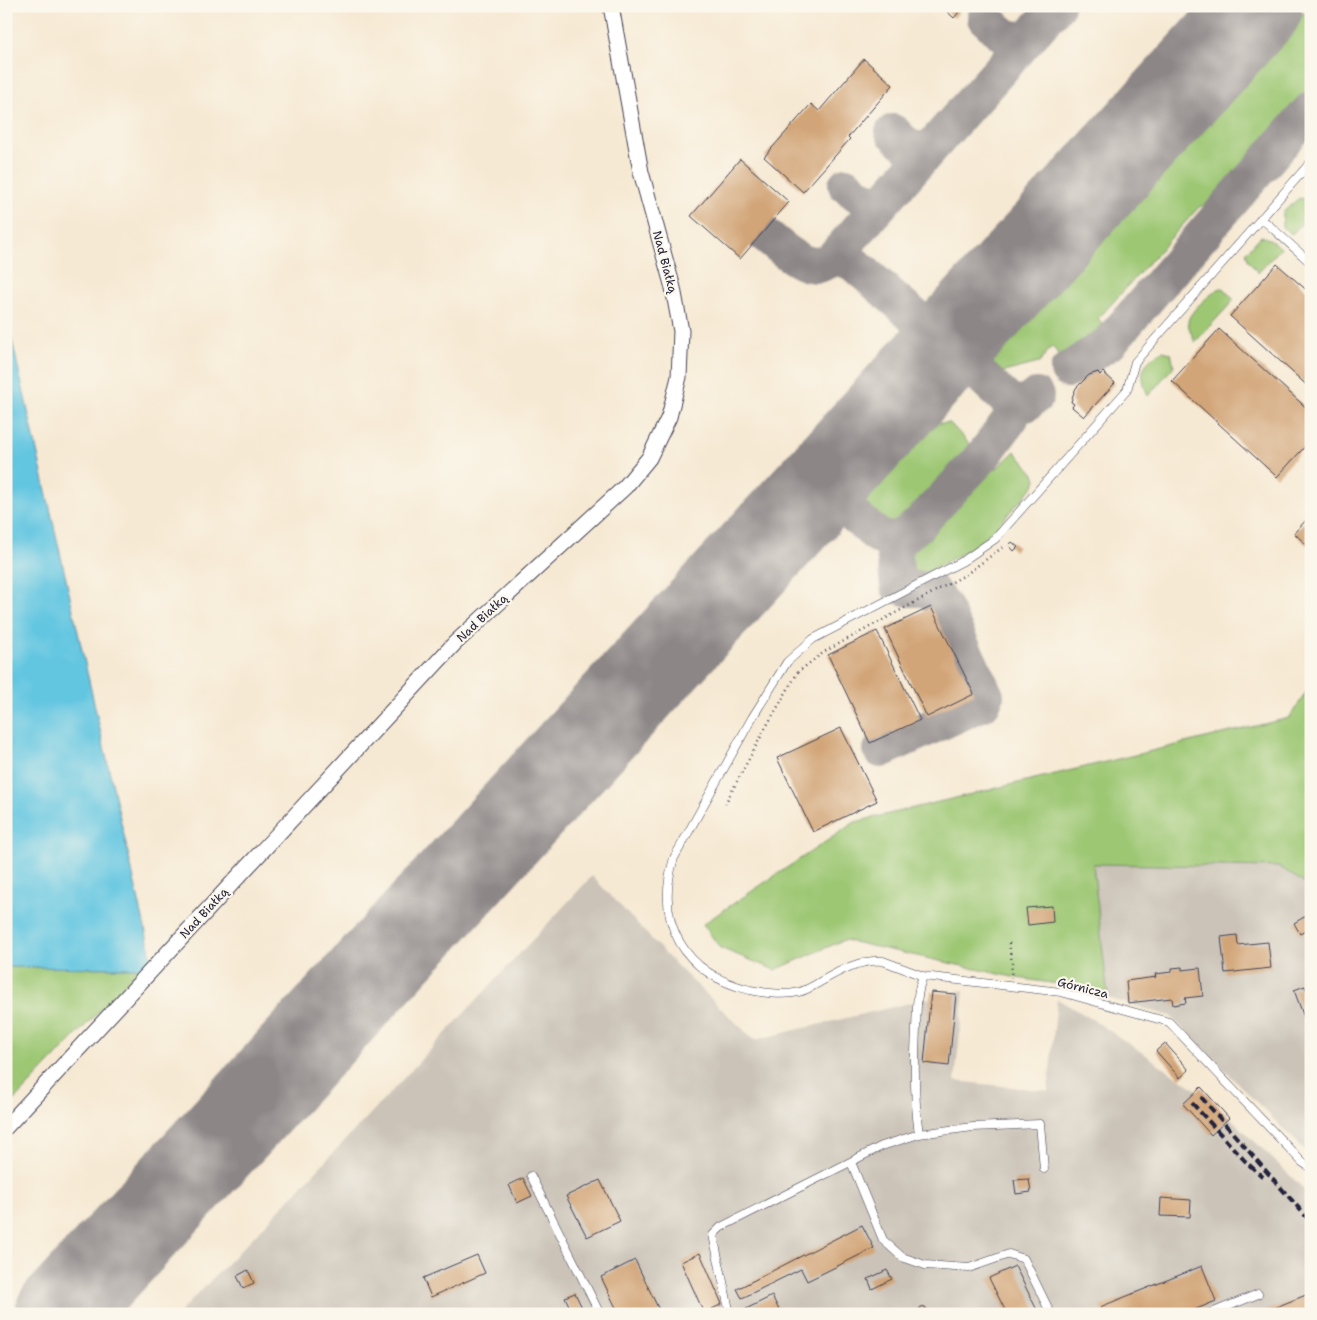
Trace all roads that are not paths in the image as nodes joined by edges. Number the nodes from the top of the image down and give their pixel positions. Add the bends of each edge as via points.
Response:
1 (610, 6) edge
2 (1311, 162) edge
3 (1261, 218) junction
4 (1311, 263) edge
5 (923, 976) junction
6 (6, 1127) edge
7 (919, 1134) junction
8 (851, 1162) junction
9 (1311, 1168) edge
10 (1044, 1169) dead end
11 (531, 1176) dead end
12 (1258, 1294) dead end
13 (600, 1314) edge
14 (730, 1314) edge
15 (1051, 1314) edge
16 (1209, 1314) edge

1 - 6 street, Nad Białką via 641,172 673,288 681,331 679,377 668,417 649,458 625,487 455,643
2 - 3 lane
3 - 4 lane
3 - 5 lane, Górnicza via 1135,362 1127,390 996,539 963,561 813,639 787,662 674,858 668,884 670,919 680,943 700,967 723,982 757,991 798,992 869,960 883,961
5 - 7 lane via 918,989 915,1050 914,1091
5 - 9 lane, Górnicza via 1061,992 1168,1022
7 - 8 lane via 882,1146
7 - 10 lane via 973,1127 1040,1124
8 - 14 lane via 721,1227 713,1235
8 - 15 lane via 883,1240 902,1257 925,1265 969,1268 1009,1254 1024,1259
11 - 13 lane
12 - 16 lane

